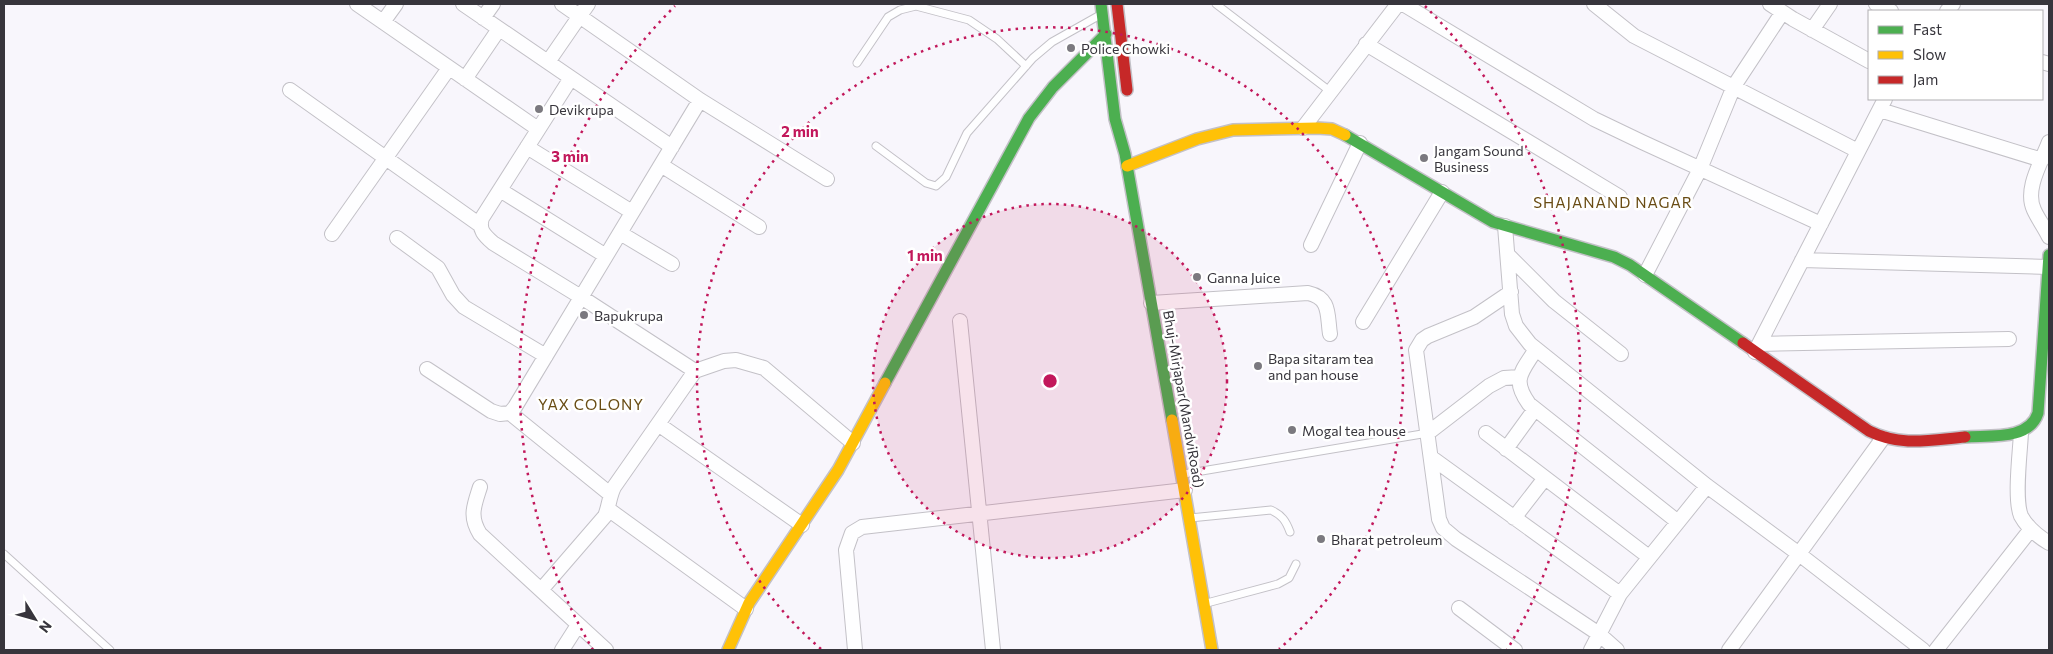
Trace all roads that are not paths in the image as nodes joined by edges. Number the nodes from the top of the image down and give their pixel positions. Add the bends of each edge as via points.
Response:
1 (357, 4) edge
2 (396, 4) edge
3 (463, 4) edge
4 (493, 4) edge
5 (562, 4) edge
6 (588, 4) edge
7 (1113, 4) edge
8 (1117, 4) edge
9 (1216, 4) edge
10 (1398, 4) edge
11 (1402, 4) edge
12 (1594, 4) edge
13 (1770, 4) edge
14 (1830, 4) edge
15 (1876, 4) edge
16 (1102, 9) edge
17 (1889, 10) edge
18 (1782, 13) junction
19 (580, 16) junction
20 (483, 18) junction
21 (383, 22) junction
22 (499, 29) junction
23 (1812, 30) junction
24 (1106, 34) junction
25 (1366, 44) junction
26 (1868, 60) edge
27 (548, 62) junction
28 (857, 63) dead end
29 (1026, 66) junction
30 (449, 68) junction
31 (571, 78) junction
32 (465, 79) junction
33 (1734, 86) junction
34 (290, 90) dead end
35 (1330, 92) junction
36 (700, 100) junction
37 (1128, 102) dead end
38 (1882, 105) edge
39 (1303, 128) junction
40 (538, 129) junction
41 (1130, 131) dead end
42 (2049, 142) edge
43 (1360, 143) junction
44 (876, 146) dead end
45 (527, 147) junction
46 (672, 148) junction
47 (1858, 151) junction
48 (1124, 154) junction
49 (386, 158) junction
50 (2042, 160) junction
51 (661, 165) junction
52 (1127, 166) junction
53 (1700, 169) junction
54 (827, 178) dead end
55 (500, 190) junction
56 (1442, 192) junction
57 (1620, 196) dead end
58 (632, 212) junction
59 (480, 224) junction
60 (1821, 224) junction
61 (1505, 226) junction
62 (759, 227) dead end
63 (620, 233) junction
64 (332, 234) dead end
65 (2049, 237) edge
66 (397, 238) dead end
67 (1311, 245) dead end
68 (1508, 254) junction
69 (606, 256) junction
70 (1802, 260) junction
71 (2049, 261) edge
72 (672, 264) dead end
73 (1645, 275) junction
74 (1511, 292) junction
75 (581, 296) junction
76 (1151, 303) junction
77 (960, 321) dead end
78 (1363, 322) dead end
79 (1330, 334) dead end
80 (2010, 339) dead end
81 (1757, 348) junction
82 (1536, 349) junction
83 (1621, 354) dead end
84 (546, 356) junction
85 (427, 369) dead end
86 (695, 371) junction
87 (1520, 377) junction
88 (1535, 409) junction
89 (510, 413) junction
90 (658, 424) junction
91 (1428, 433) junction
92 (1486, 433) dead end
93 (2021, 434) junction
94 (1883, 438) junction
95 (853, 443) junction
96 (1506, 448) junction
97 (1432, 458) junction
98 (1182, 474) junction
99 (1545, 478) junction
100 (1707, 486) junction
101 (480, 487) dead end
102 (1185, 490) junction
103 (610, 494) junction
104 (608, 509) junction
105 (978, 514) junction
106 (1190, 518) junction
107 (1514, 518) junction
108 (1678, 522) junction
109 (802, 525) junction
110 (2032, 529) junction
111 (1290, 532) dead end
112 (2049, 543) edge
113 (4, 554) edge
114 (1799, 554) junction
115 (1649, 557) junction
116 (1296, 564) dead end
117 (541, 590) junction
118 (1620, 594) junction
119 (1204, 604) junction
120 (1459, 608) dead end
121 (746, 609) junction
122 (578, 624) junction
123 (1599, 634) junction
124 (110, 650) edge
125 (562, 650) edge
126 (606, 650) edge
127 (728, 650) edge
128 (855, 650) edge
129 (992, 650) edge
130 (1212, 650) edge
131 (1515, 650) edge
132 (1591, 650) edge
133 (1617, 650) edge
134 (1729, 650) edge
135 (1924, 650) edge
136 (1936, 650) edge

1 - 21 street
2 - 21 street
3 - 20 street
4 - 20 street
5 - 19 street
6 - 19 street
7 - 16 street
8 - 37 street
9 - 35 lane
10 - 25 street
11 - 53 street via 1594,118
12 - 33 street via 1634,36
13 - 18 street
14 - 23 street
15 - 17 street
16 - 24 street, Bhuj-Mirjapar(MandviRoad)
16 - 29 lane via 1052,42
18 - 23 street
18 - 33 street
19 - 27 street
19 - 36 street
20 - 22 street
21 - 30 street
22 - 27 street
22 - 32 street
23 - 26 street
24 - 48 street, Bhuj-Mirjapar(MandviRoad) via 1118,134
24 - 95 street via 1053,87 1029,118
25 - 35 street
25 - 57 street
27 - 31 street
28 - 29 lane via 888,17 916,6 969,20 984,28
29 - 44 lane via 967,134 946,177 936,186 926,183
30 - 32 street
30 - 49 street
31 - 40 street
31 - 46 street
32 - 40 street
33 - 47 street
33 - 53 street
34 - 49 street
35 - 39 street
36 - 46 street
36 - 54 street
38 - 47 street
38 - 50 street
39 - 43 street via 1332,129
39 - 52 street via 1233,130 1214,134
40 - 45 street
41 - 48 street, Bhuj-Mirjapar(MandviRoad)
42 - 50 street
43 - 56 street
43 - 67 street
45 - 55 street
45 - 58 street
46 - 51 street
47 - 60 street
48 - 52 street, Bhuj-Mirjapar(MandviRoad)
49 - 59 street
49 - 64 street
50 - 65 street via 2031,197 2033,208
51 - 58 street
51 - 62 street
52 - 76 street, Bhuj-Mirjapar(MandviRoad)
53 - 60 street
53 - 73 street
55 - 59 street
55 - 69 street
56 - 61 street
56 - 78 street
58 - 63 street
59 - 75 street via 486,237 493,242
60 - 70 street
61 - 68 street
61 - 73 street via 1614,257
63 - 69 street
63 - 72 street
66 - 84 street via 438,268 453,296 464,307
68 - 74 street
68 - 83 street via 1554,301
69 - 75 street
70 - 71 street
70 - 81 street
71 - 93 street via 2038,413 2030,429
73 - 81 street
74 - 82 street via 1516,326
74 - 91 street via 1474,317 1428,336 1418,344 1416,350
75 - 84 street
75 - 86 street
76 - 79 street via 1308,293 1317,295 1326,306
76 - 98 street, Bhuj-Mirjapar(MandviRoad)
77 - 105 street
80 - 81 street
81 - 94 street
82 - 87 street
82 - 100 street
84 - 89 street
85 - 89 street via 491,411
86 - 90 street
86 - 95 street via 736,360 764,368
87 - 88 street via 1519,387 1523,396
87 - 91 street via 1504,378 1489,386
88 - 96 street
88 - 108 street
89 - 103 street
90 - 103 street
90 - 109 street
91 - 97 street
91 - 98 lane
92 - 96 street
93 - 94 street via 1905,442
93 - 110 street via 2018,506
94 - 114 street
95 - 109 street
96 - 99 street
97 - 107 street
97 - 123 street via 1443,528
98 - 102 street, Bhuj-Mirjapar(MandviRoad)
99 - 107 street
99 - 115 street
100 - 108 street
100 - 114 street
101 - 117 street via 473,518 480,534
102 - 105 street
102 - 106 street, Bhuj-Mirjapar(MandviRoad)
103 - 104 street
104 - 117 street via 600,524
104 - 121 street
105 - 128 street via 862,527 852,533 846,550
105 - 129 street
106 - 111 lane via 1271,510 1286,520
106 - 119 street, Bhuj-Mirjapar(MandviRoad)
107 - 118 street
108 - 115 street
109 - 121 street
110 - 112 street
110 - 136 street
113 - 124 lane
114 - 134 street
114 - 135 street
115 - 118 street
116 - 119 lane via 1289,578 1278,584
117 - 122 street
118 - 123 street
119 - 130 street, Bhuj-Mirjapar(MandviRoad)
120 - 131 street
121 - 127 street
122 - 125 street
122 - 126 street
123 - 132 street
123 - 133 street

